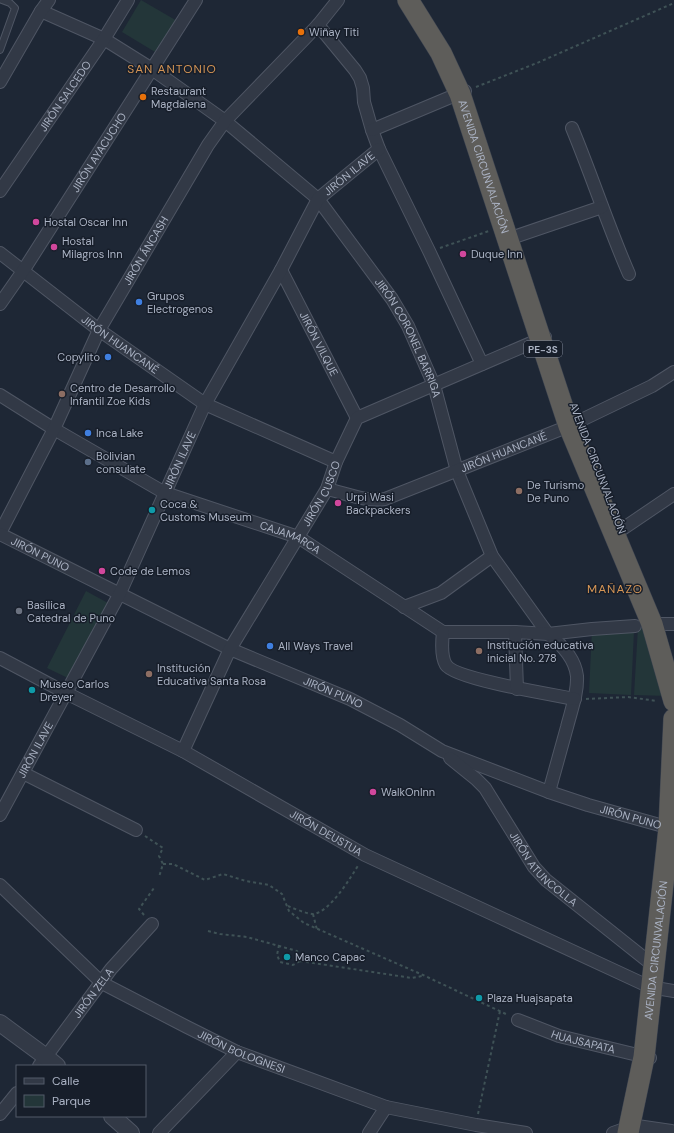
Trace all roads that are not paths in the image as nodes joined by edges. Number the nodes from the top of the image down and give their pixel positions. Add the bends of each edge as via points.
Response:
1 (2, 0) edge
2 (16, 0) edge
3 (49, 0) edge
4 (128, 0) edge
5 (196, 0) edge
6 (338, 0) edge
7 (408, 0) edge
8 (420, 0) edge
9 (15, 8) junction
10 (41, 11) junction
11 (318, 25) junction
12 (104, 39) junction
13 (0, 50) edge
14 (152, 69) junction
15 (2, 74) edge
16 (464, 92) junction
17 (225, 121) junction
18 (572, 128) dead end
19 (372, 130) junction
20 (379, 149) junction
21 (0, 191) edge
22 (318, 199) junction
23 (602, 207) junction
24 (510, 234) junction
25 (0, 253) edge
26 (281, 270) junction
27 (24, 271) junction
28 (629, 274) dead end
29 (0, 304) edge
30 (99, 330) junction
31 (544, 338) junction
32 (482, 364) junction
33 (674, 372) edge
34 (434, 385) junction
35 (0, 394) edge
36 (205, 404) junction
37 (357, 418) junction
38 (574, 424) junction
39 (54, 429) junction
40 (336, 462) junction
41 (457, 472) junction
42 (327, 489) junction
43 (165, 493) junction
44 (674, 494) edge
45 (618, 531) junction
46 (0, 533) edge
47 (298, 537) junction
48 (492, 556) junction
49 (120, 593) junction
50 (404, 607) junction
51 (655, 624) edge
52 (443, 632) junction
53 (515, 632) junction
54 (548, 634) junction
55 (230, 649) junction
56 (0, 658) edge
57 (674, 669) edge
58 (517, 688) junction
59 (66, 693) junction
60 (575, 699) junction
61 (666, 701) edge
62 (674, 719) edge
63 (183, 751) junction
64 (442, 751) junction
65 (23, 773) junction
66 (549, 792) junction
67 (0, 815) edge
68 (136, 830) road end
69 (671, 838) edge
70 (0, 885) edge
71 (674, 888) edge
72 (152, 924) road end
73 (660, 980) edge
74 (102, 983) junction
75 (518, 1020) road end
76 (0, 1023) edge
77 (237, 1052) junction
78 (647, 1058) junction
79 (47, 1063) edge
80 (16, 1094) edge
81 (386, 1107) junction
82 (0, 1114) edge
83 (113, 1117) edge
84 (630, 1131) edge
85 (131, 1133) edge
86 (159, 1133) edge
87 (369, 1133) edge
88 (526, 1133) edge
89 (672, 1133) edge

1 - 9 lane
2 - 9 lane
3 - 10 street
4 - 12 street, JIRÓN SALCEDO
5 - 14 street, JIRÓN AYACUCHO
6 - 11 street, JIRÓN ÁNCASH
7 - 16 highway, AVENIDA CIRCUNVALACIÓN / PE-3S
8 - 16 highway, AVENIDA CIRCUNVALACIÓN / PE-3S via 448,47
9 - 13 lane
10 - 12 street, JIRÓN CORONEL BARRIGA
10 - 15 street
11 - 17 street, JIRÓN ÁNCASH
11 - 19 street via 360,78
12 - 14 street, JIRÓN CORONEL BARRIGA
12 - 21 street, JIRÓN SALCEDO
14 - 17 street, JIRÓN CORONEL BARRIGA
14 - 27 street, JIRÓN AYACUCHO
16 - 19 street
16 - 24 highway, AVENIDA CIRCUNVALACIÓN / PE-3S
17 - 22 street, JIRÓN CORONEL BARRIGA
17 - 30 street, JIRÓN ÁNCASH via 208,145
18 - 23 street
19 - 20 street
20 - 22 street, JIRÓN ILAVE
20 - 32 street
22 - 26 street, JIRÓN ILAVE
22 - 34 street, JIRÓN CORONEL BARRIGA via 392,299 408,326
23 - 24 street
23 - 28 street
24 - 31 highway, AVENIDA CIRCUNVALACIÓN / PE-3S
25 - 27 street, JIRÓN HUANCANÉ
26 - 36 street, JIRÓN ILAVE
26 - 37 street, JIRÓN VILQUE
27 - 29 street, JIRÓN AYACUCHO
27 - 30 street, JIRÓN HUANCANÉ
30 - 36 street, JIRÓN HUANCANÉ
30 - 39 street, JIRÓN ÁNCASH
31 - 32 street
31 - 38 highway, AVENIDA CIRCUNVALACIÓN / PE-3S
32 - 34 street
33 - 38 street, JIRÓN HUANCANÉ via 652,386
34 - 37 street
34 - 41 street, JIRÓN CORONEL BARRIGA
35 - 39 street, CAJAMARCA
36 - 40 street, JIRÓN HUANCANÉ
36 - 43 street, JIRÓN ILAVE
37 - 40 street, JIRÓN CUSCO
38 - 41 street, JIRÓN HUANCANÉ
38 - 45 highway, AVENIDA CIRCUNVALACIÓN / PE-3S
39 - 43 street, CAJAMARCA
39 - 46 street, JIRÓN ÁNCASH
40 - 42 street, JIRÓN CUSCO
41 - 42 street, JIRÓN HUANCANÉ via 381,500
41 - 48 street, JIRÓN CORONEL BARRIGA
42 - 47 street, JIRÓN CUSCO
43 - 47 street, CAJAMARCA
43 - 49 street, JIRÓN ILAVE
44 - 45 street
45 - 51 highway, AVENIDA CIRCUNVALACIÓN / PE-3S
46 - 49 street, JIRÓN PUNO
47 - 50 street, CAJAMARCA
47 - 55 street, JIRÓN CUSCO
48 - 50 street via 441,593
48 - 54 street, JIRÓN CORONEL BARRIGA
49 - 55 street, JIRÓN PUNO
49 - 59 street, JIRÓN ILAVE
50 - 52 street, CAJAMARCA
51 - 54 street
51 - 57 highway, AVENIDA CIRCUNVALACIÓN / PE-3S
51 - 61 highway, AVENIDA CIRCUNVALACIÓN / PE-3S
52 - 53 street
52 - 58 street via 444,658 450,669
53 - 54 street
53 - 58 street
54 - 60 street, JIRÓN CORONEL BARRIGA via 568,653 573,663 577,676
55 - 63 street, JIRÓN CUSCO
55 - 64 street, JIRÓN PUNO via 350,699
56 - 59 street, JIRÓN DEUSTUA
58 - 60 street
59 - 63 street, JIRÓN DEUSTUA
59 - 65 street, JIRÓN ILAVE
60 - 66 street, JIRÓN CORONEL BARRIGA
62 - 69 highway, AVENIDA CIRCUNVALACIÓN
63 - 73 street, JIRÓN DEUSTUA via 365,855
64 - 66 street, JIRÓN PUNO
64 - 73 street, JIRÓN ATUNCOLLA via 481,783 534,867 546,880
65 - 67 street, JIRÓN ILAVE
65 - 68 street
66 - 69 street, JIRÓN PUNO
69 - 73 highway, AVENIDA CIRCUNVALACIÓN
70 - 74 street, JIRÓN BOLOGNESI
71 - 73 highway, AVENIDA CIRCUNVALACIÓN
72 - 74 street, JIRÓN ZELA via 111,969
73 - 78 highway, AVENIDA CIRCUNVALACIÓN
74 - 77 street, JIRÓN BOLOGNESI
74 - 79 street, JIRÓN ZELA
75 - 78 street, HUAJSAPATA via 559,1036
76 - 79 street
77 - 81 street, JIRÓN BOLOGNESI
77 - 86 street
78 - 84 highway, AVENIDA CIRCUNVALACIÓN
80 - 82 street
81 - 87 street
81 - 88 street, JIRÓN BOLOGNESI
83 - 85 street
84 - 89 street

